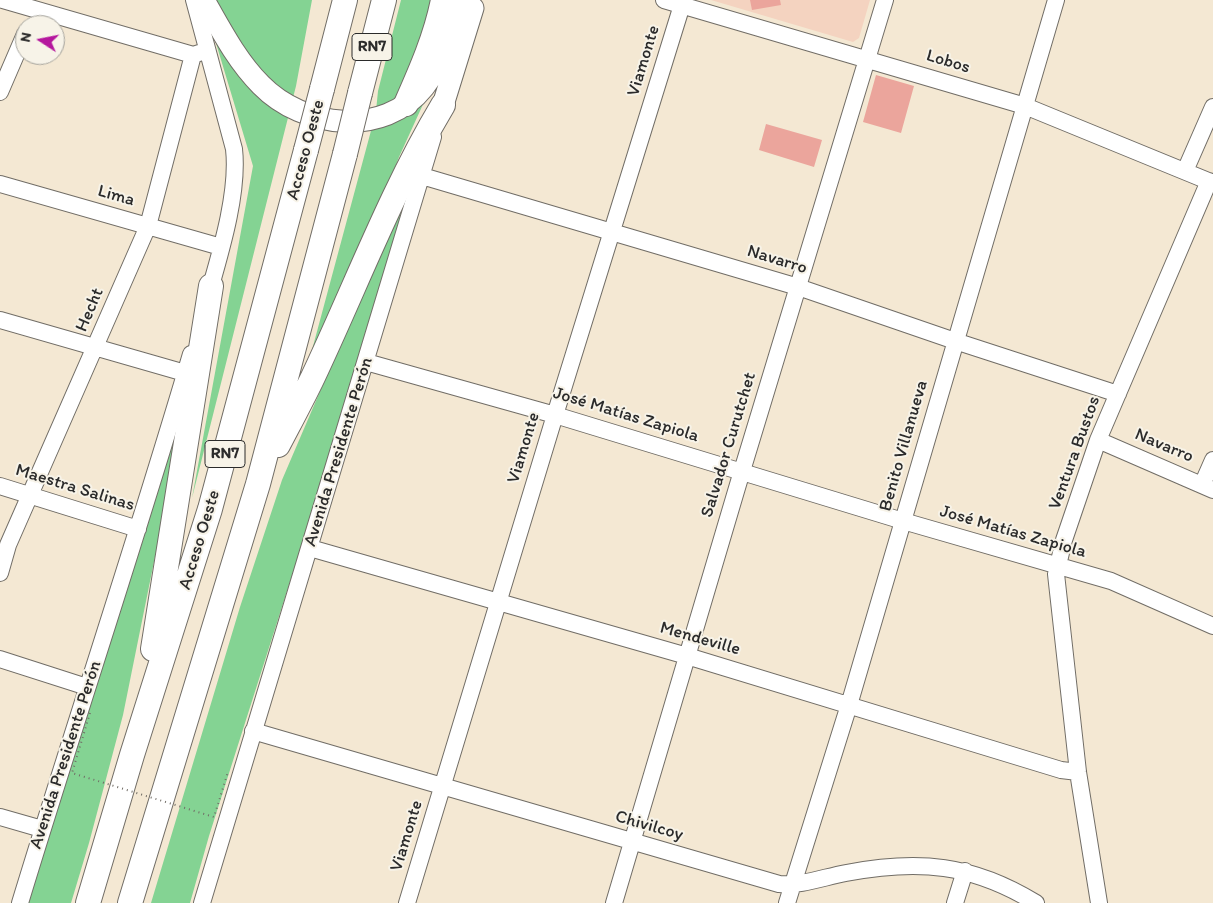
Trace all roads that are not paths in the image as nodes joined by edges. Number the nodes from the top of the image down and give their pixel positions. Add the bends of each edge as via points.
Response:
1 (3, 0) edge
2 (194, 0) edge
3 (204, 0) edge
4 (332, 0) edge
5 (345, 0) edge
6 (384, 0) edge
7 (443, 0) edge
8 (461, 0) edge
9 (476, 0) edge
10 (664, 0) edge
11 (885, 0) edge
12 (1056, 0) edge
13 (38, 5) edge
14 (682, 5) junction
15 (200, 53) junction
16 (15, 57) edge
17 (867, 59) junction
18 (325, 78) junction
19 (0, 92) edge
20 (406, 104) junction
21 (443, 106) junction
22 (1025, 106) junction
23 (1213, 108) edge
24 (1185, 171) junction
25 (422, 176) junction
26 (1211, 182) edge
27 (0, 184) edge
28 (148, 226) junction
29 (612, 232) junction
30 (221, 247) junction
31 (211, 286) junction
32 (798, 287) junction
33 (0, 320) edge
34 (955, 341) junction
35 (96, 348) junction
36 (366, 362) junction
37 (185, 373) junction
38 (1118, 394) junction
39 (555, 415) junction
40 (1098, 440) junction
41 (1213, 460) edge
42 (742, 470) junction
43 (258, 484) junction
44 (0, 486) edge
45 (1208, 487) edge
46 (30, 495) junction
47 (903, 521) junction
48 (138, 529) junction
49 (310, 548) junction
50 (1058, 565) junction
51 (0, 573) edge
52 (499, 603) junction
53 (1213, 626) edge
54 (686, 656) junction
55 (0, 658) edge
56 (88, 687) junction
57 (849, 705) junction
58 (253, 731) junction
59 (132, 754) junction
60 (1078, 772) junction
61 (443, 787) junction
62 (0, 817) edge
63 (42, 829) junction
64 (633, 842) junction
65 (965, 871) junction
66 (791, 885) junction
67 (20, 903) edge
68 (88, 903) edge
69 (130, 903) edge
70 (202, 903) edge
71 (407, 903) edge
72 (614, 903) edge
73 (786, 903) edge
74 (955, 903) edge
75 (1036, 903) edge
76 (1099, 903) edge

1 - 13 street
2 - 15 street, Avenida Presidente Perón
3 - 20 main road via 245,67 262,86 287,105 315,116 348,122 379,118
4 - 18 highway
5 - 18 highway, Acceso Oeste / RN7
6 - 43 highway, RN7, bridge
7 - 20 highway via 434,35
8 - 20 main road via 437,66 424,87
9 - 21 main road, Avenida Presidente Perón
10 - 14 street, Lobos
11 - 17 street, Salvador Curutchet
12 - 22 street, Benito Villanueva
13 - 15 street
14 - 17 street, Lobos
14 - 29 street, Viamonte
15 - 28 street, Hecht
15 - 30 street, Avenida Presidente Perón via 234,149 236,166
16 - 19 street
17 - 22 street, Lobos
17 - 32 street, Salvador Curutchet
18 - 59 highway, Acceso Oeste / RN7, bridge via 210,509
21 - 25 street, Avenida Presidente Perón
21 - 43 highway via 421,142 313,378
22 - 24 street, Lobos
22 - 34 street, Benito Villanueva
23 - 24 street
24 - 26 street, Lobos
25 - 29 street, Navarro
25 - 36 street, Avenida Presidente Perón
26 - 38 street, Ventura Bustos
27 - 28 street, Lima
28 - 30 street, Lima
28 - 35 street, Hecht
29 - 32 street, Navarro
29 - 39 street, Viamonte
30 - 31 street, Avenida Presidente Perón
31 - 37 street, Avenida Presidente Perón
31 - 59 highway via 155,638
32 - 34 street, Navarro
32 - 42 street, Salvador Curutchet
33 - 35 street
34 - 38 street, Navarro
34 - 47 street, Benito Villanueva
35 - 37 street
35 - 46 street, Hecht
36 - 39 street, José Matías Zapiola
36 - 49 street, Avenida Presidente Perón
37 - 48 street, Avenida Presidente Perón
38 - 40 street, Ventura Bustos
39 - 42 street, José Matías Zapiola
39 - 52 street, Viamonte
40 - 45 street, Navarro
40 - 50 street, Ventura Bustos
41 - 45 street
42 - 47 street, José Matías Zapiola
42 - 54 street, Salvador Curutchet
43 - 69 highway, RN7
44 - 46 street, Maestra Salinas
46 - 48 street, Maestra Salinas
46 - 51 street, Hecht via 8,545
47 - 50 street, José Matías Zapiola
47 - 57 street, Benito Villanueva
48 - 56 street, Avenida Presidente Perón
49 - 52 street, Mendeville
49 - 58 street, Avenida Presidente Perón
50 - 53 street, José Matías Zapiola via 1111,581
50 - 60 street, Ventura Bustos via 1056,582
52 - 54 street, Mendeville
52 - 61 street, Viamonte
54 - 57 street, Mendeville
54 - 64 street, Salvador Curutchet
55 - 56 street
56 - 63 street, Avenida Presidente Perón
57 - 60 street, Mendeville via 1061,770
57 - 66 street, Benito Villanueva
58 - 61 street, Chivilcoy
58 - 70 street, Avenida Presidente Perón
59 - 68 highway, Acceso Oeste / RN7
60 - 76 street, Ventura Bustos
61 - 64 street, Chivilcoy
61 - 71 street, Viamonte
62 - 63 street
63 - 67 street, Avenida Presidente Perón
64 - 66 street, Chivilcoy
64 - 72 street, Salvador Curutchet
65 - 66 street, Chivilcoy via 921,865 897,866 848,872
65 - 74 street
65 - 75 street, Chivilcoy
66 - 73 street, Benito Villanueva

